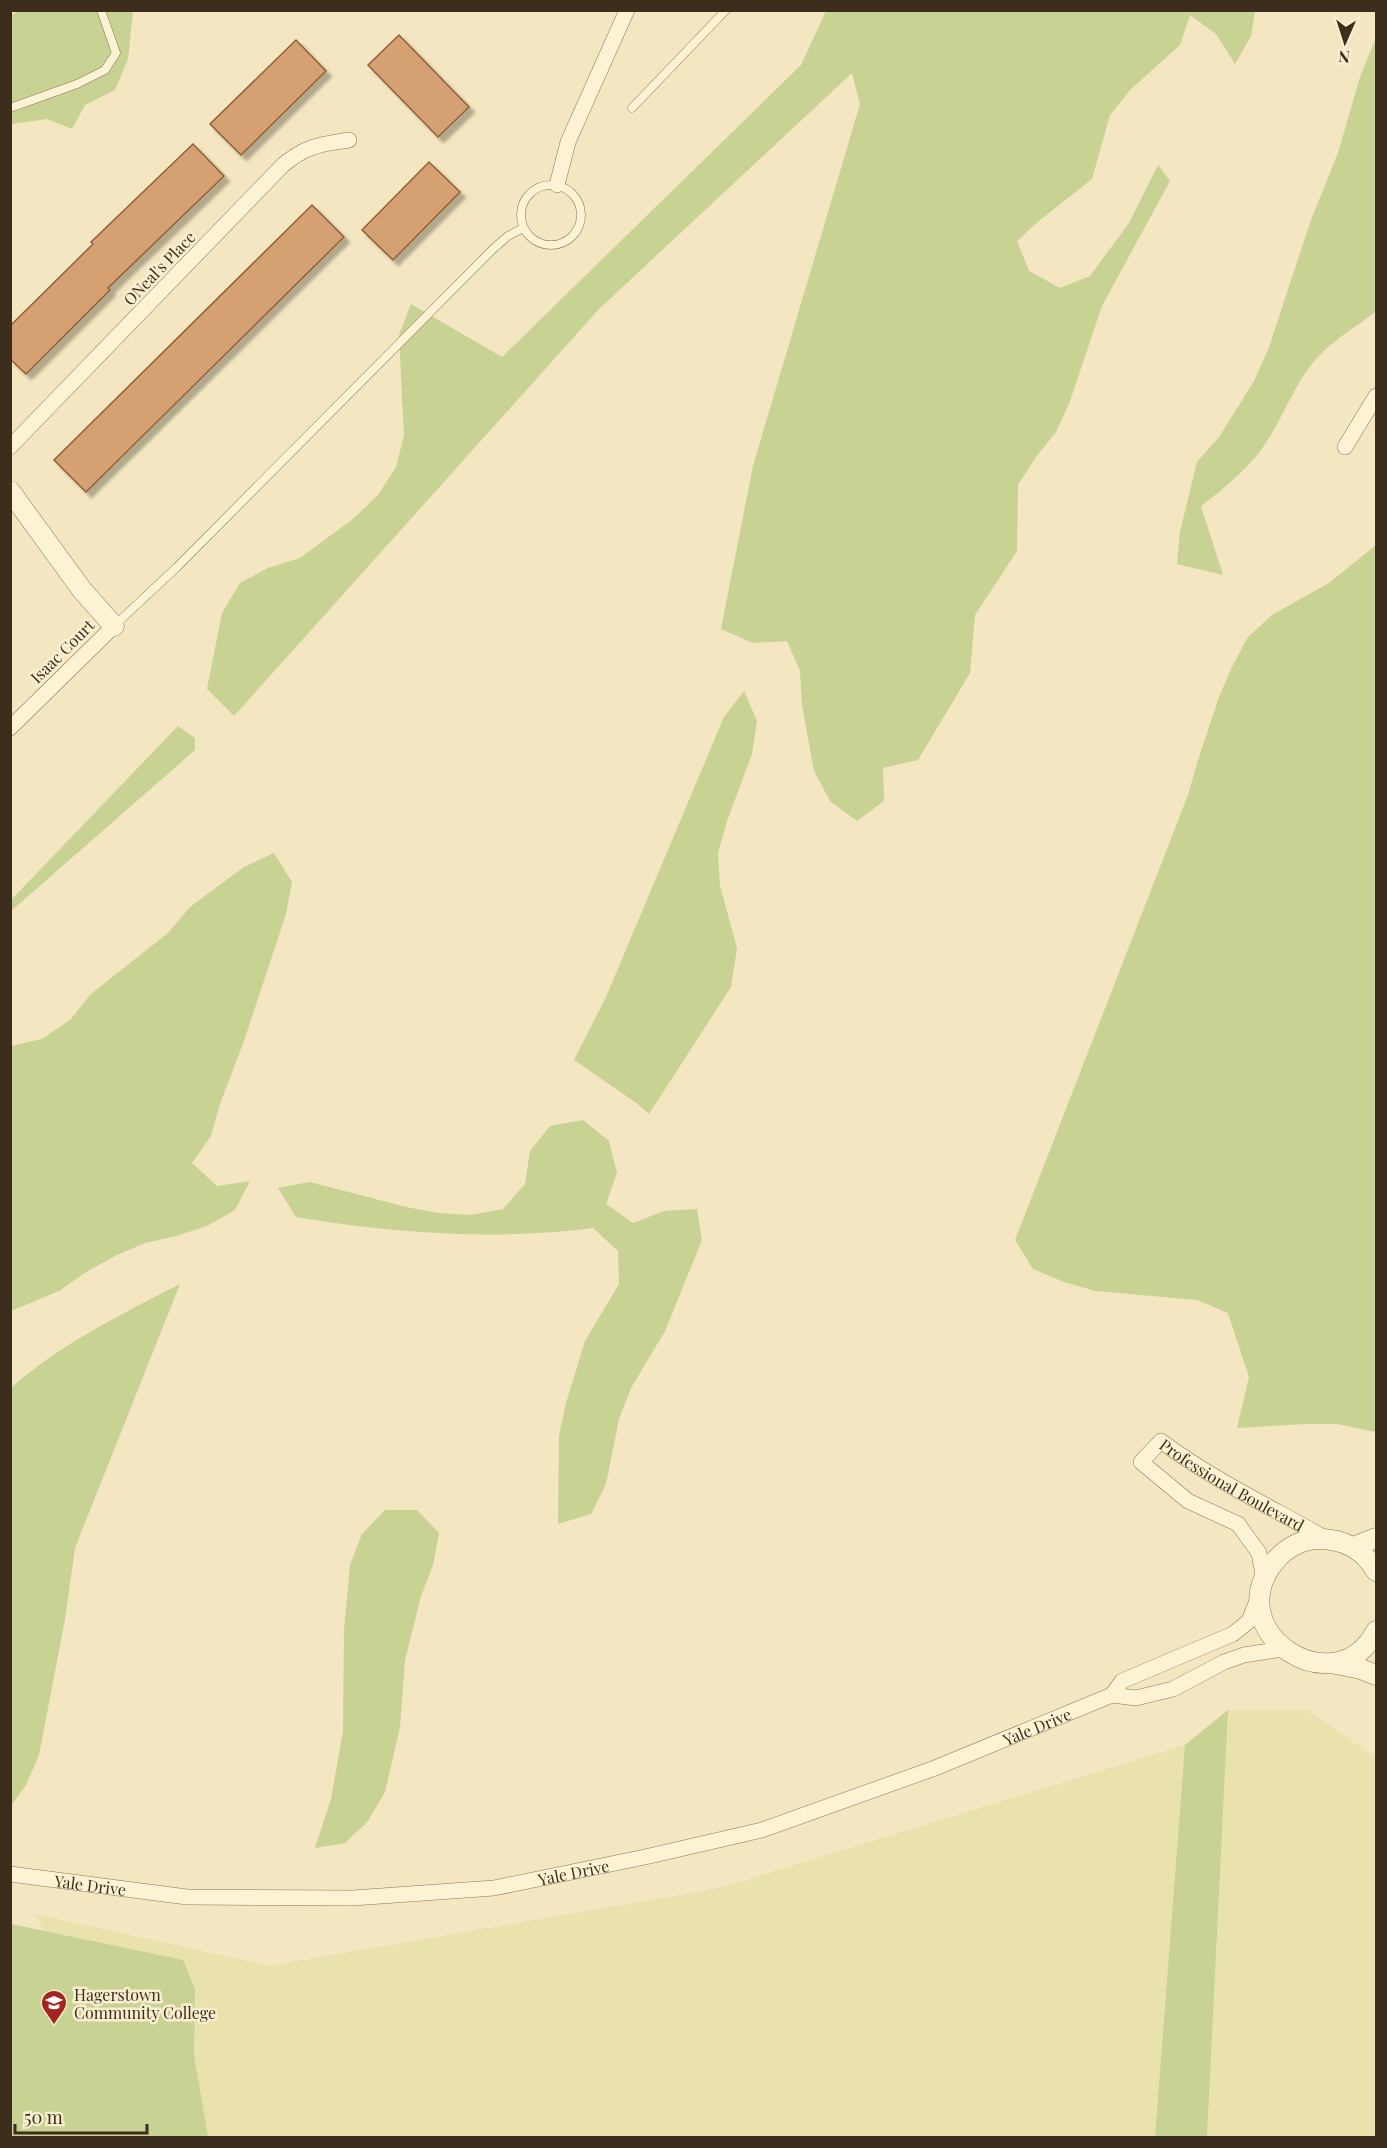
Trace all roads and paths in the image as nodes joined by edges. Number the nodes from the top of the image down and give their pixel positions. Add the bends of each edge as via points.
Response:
1 (101, 10) edge
2 (627, 10) edge
3 (726, 10) edge
4 (10, 108) edge
5 (632, 108) dead end
6 (349, 140) dead end
7 (557, 185) junction
8 (523, 228) junction
9 (1377, 396) edge
10 (10, 447) edge
11 (1345, 447) dead end
12 (10, 491) edge
13 (114, 626) junction
14 (10, 728) edge
15 (1377, 1538) edge
16 (1327, 1539) junction
17 (1353, 1547) junction
18 (1377, 1571) edge
19 (1262, 1586) junction
20 (1377, 1631) edge
21 (1283, 1649) junction
22 (1331, 1663) junction
23 (1377, 1675) edge
24 (1112, 1695) junction
25 (10, 1874) edge

1 - 4 lane via 116,53 105,70
2 - 7 street via 568,142
3 - 5 lane
6 - 10 street, ONeal's Place via 300,151 283,165
7 - 8 lane via 547,184 529,194 520,211
7 - 8 lane via 566,188 579,203 582,213 576,232 569,240 550,245 531,238
8 - 13 lane via 493,249
9 - 11 street
12 - 13 street via 75,581
13 - 14 street, Isaac Court
15 - 17 street
16 - 17 street, Professional Boulevard
16 - 19 street, Professional Boulevard via 1289,1548 1270,1567
16 - 19 street, Professional Boulevard via 1233,1488 1161,1441 1141,1462 1188,1501 1238,1524 1259,1553
17 - 18 street, Professional Boulevard
19 - 21 street, Professional Boulevard via 1262,1618
19 - 24 street, Yale Drive via 1249,1621 1233,1634 1122,1681
20 - 22 street via 1355,1654
21 - 22 street, Professional Boulevard via 1306,1661
21 - 24 street, Yale Drive via 1224,1662 1173,1689 1136,1698
22 - 23 street, Professional Boulevard
24 - 25 street, Yale Drive via 934,1768 762,1830 494,1887 353,1898 187,1897

